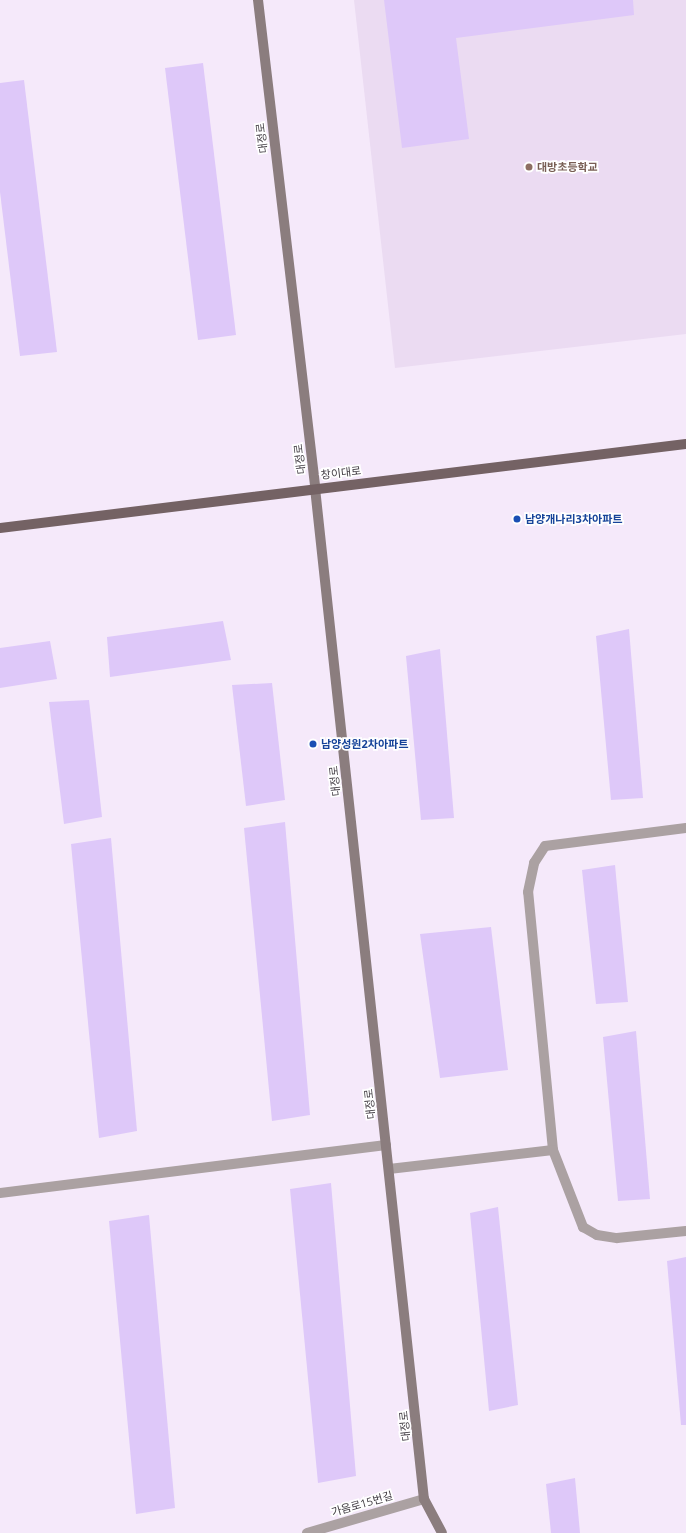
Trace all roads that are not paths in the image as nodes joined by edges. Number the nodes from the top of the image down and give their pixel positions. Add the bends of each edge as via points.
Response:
1 (258, 0) edge
2 (686, 444) edge
3 (315, 488) junction
4 (0, 528) edge
5 (686, 828) edge
6 (386, 1145) junction
7 (553, 1150) junction
8 (389, 1169) junction
9 (0, 1193) edge
10 (686, 1231) edge
11 (424, 1499) junction
12 (307, 1533) edge
13 (442, 1533) edge

1 - 3 street, 대정로
2 - 3 main road, 창이대로
3 - 4 main road, 창이대로
3 - 6 street, 대정로
5 - 7 street via 546,846 534,863 528,892
6 - 8 street, 대정로
6 - 9 street
7 - 8 street
7 - 10 street via 583,1227 597,1235 617,1238
8 - 11 street, 대정로
11 - 12 street, 가음로15번길
11 - 13 street, 대정로

